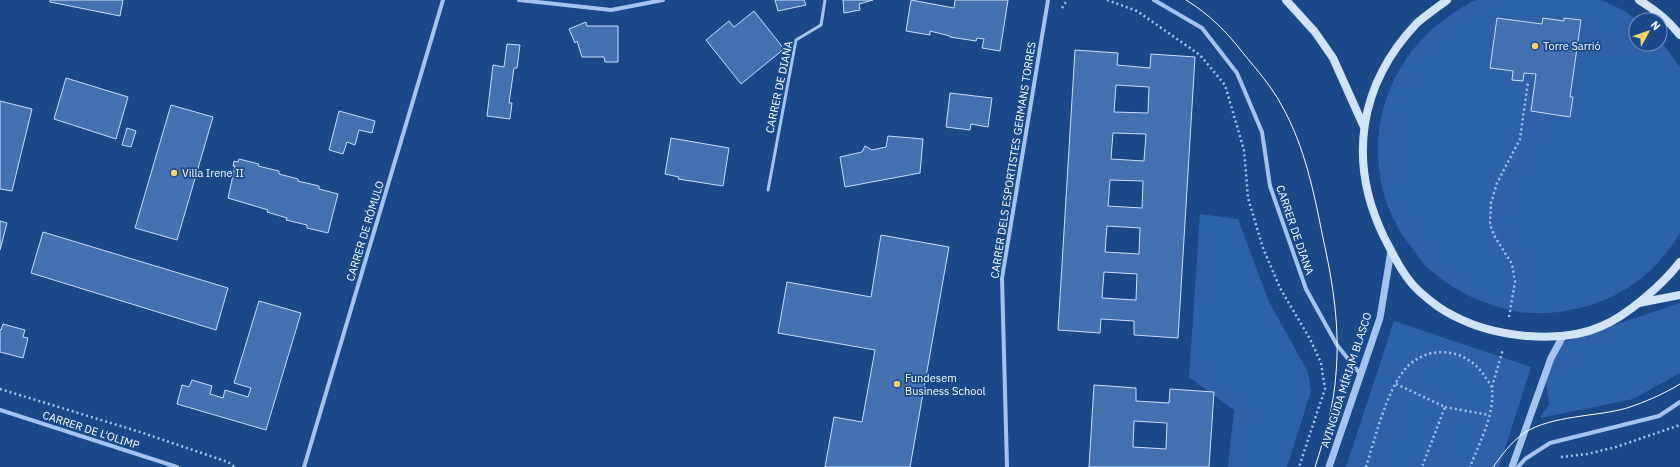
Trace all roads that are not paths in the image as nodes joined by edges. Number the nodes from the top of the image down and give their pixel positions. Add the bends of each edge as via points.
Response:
1 (443, 0) edge
2 (519, 0) edge
3 (663, 0) edge
4 (825, 0) edge
5 (1048, 0) edge
6 (1154, 0) edge
7 (1286, 0) edge
8 (1447, 0) edge
9 (1639, 0) edge
10 (1680, 35) edge
11 (1364, 128) junction
12 (768, 190) dead end
13 (1391, 251) junction
14 (1680, 262) edge
15 (1680, 295) edge
16 (1636, 304) junction
17 (1562, 336) junction
18 (1361, 375) junction
19 (1680, 402) edge
20 (0, 410) edge
21 (177, 467) edge
22 (304, 467) edge
23 (1007, 467) edge
24 (1329, 467) edge
25 (1512, 467) edge
26 (1518, 467) edge

1 - 22 street, CARRER DE RÓMULO
2 - 3 street via 611,10
4 - 12 lane, CARRER DE DIANA via 821,25 796,40
5 - 23 street, CARRER DELS ESPORTISTES GERMANS TORRES via 1002,278
6 - 18 street, CARRER DE DIANA via 1202,28 1237,73 1262,132 1270,186 1306,289 1337,345
7 - 11 main road via 1315,32 1333,58
8 - 11 main road via 1418,22 1392,53 1375,86
9 - 10 main road via 1672,25
11 - 13 main road via 1362,153 1367,195
13 - 17 main road via 1404,274 1420,292 1454,316 1507,334
13 - 18 street, AVINGUDA MÍRIAM BLASCO via 1380,318
14 - 16 main road via 1657,288
15 - 16 main road
16 - 17 main road via 1602,326 1583,333
17 - 25 street via 1551,358
18 - 24 street, AVINGUDA MÍRIAM BLASCO
19 - 26 street via 1659,416 1550,443 1525,459
20 - 21 street, CARRER DE L'OLIMP

